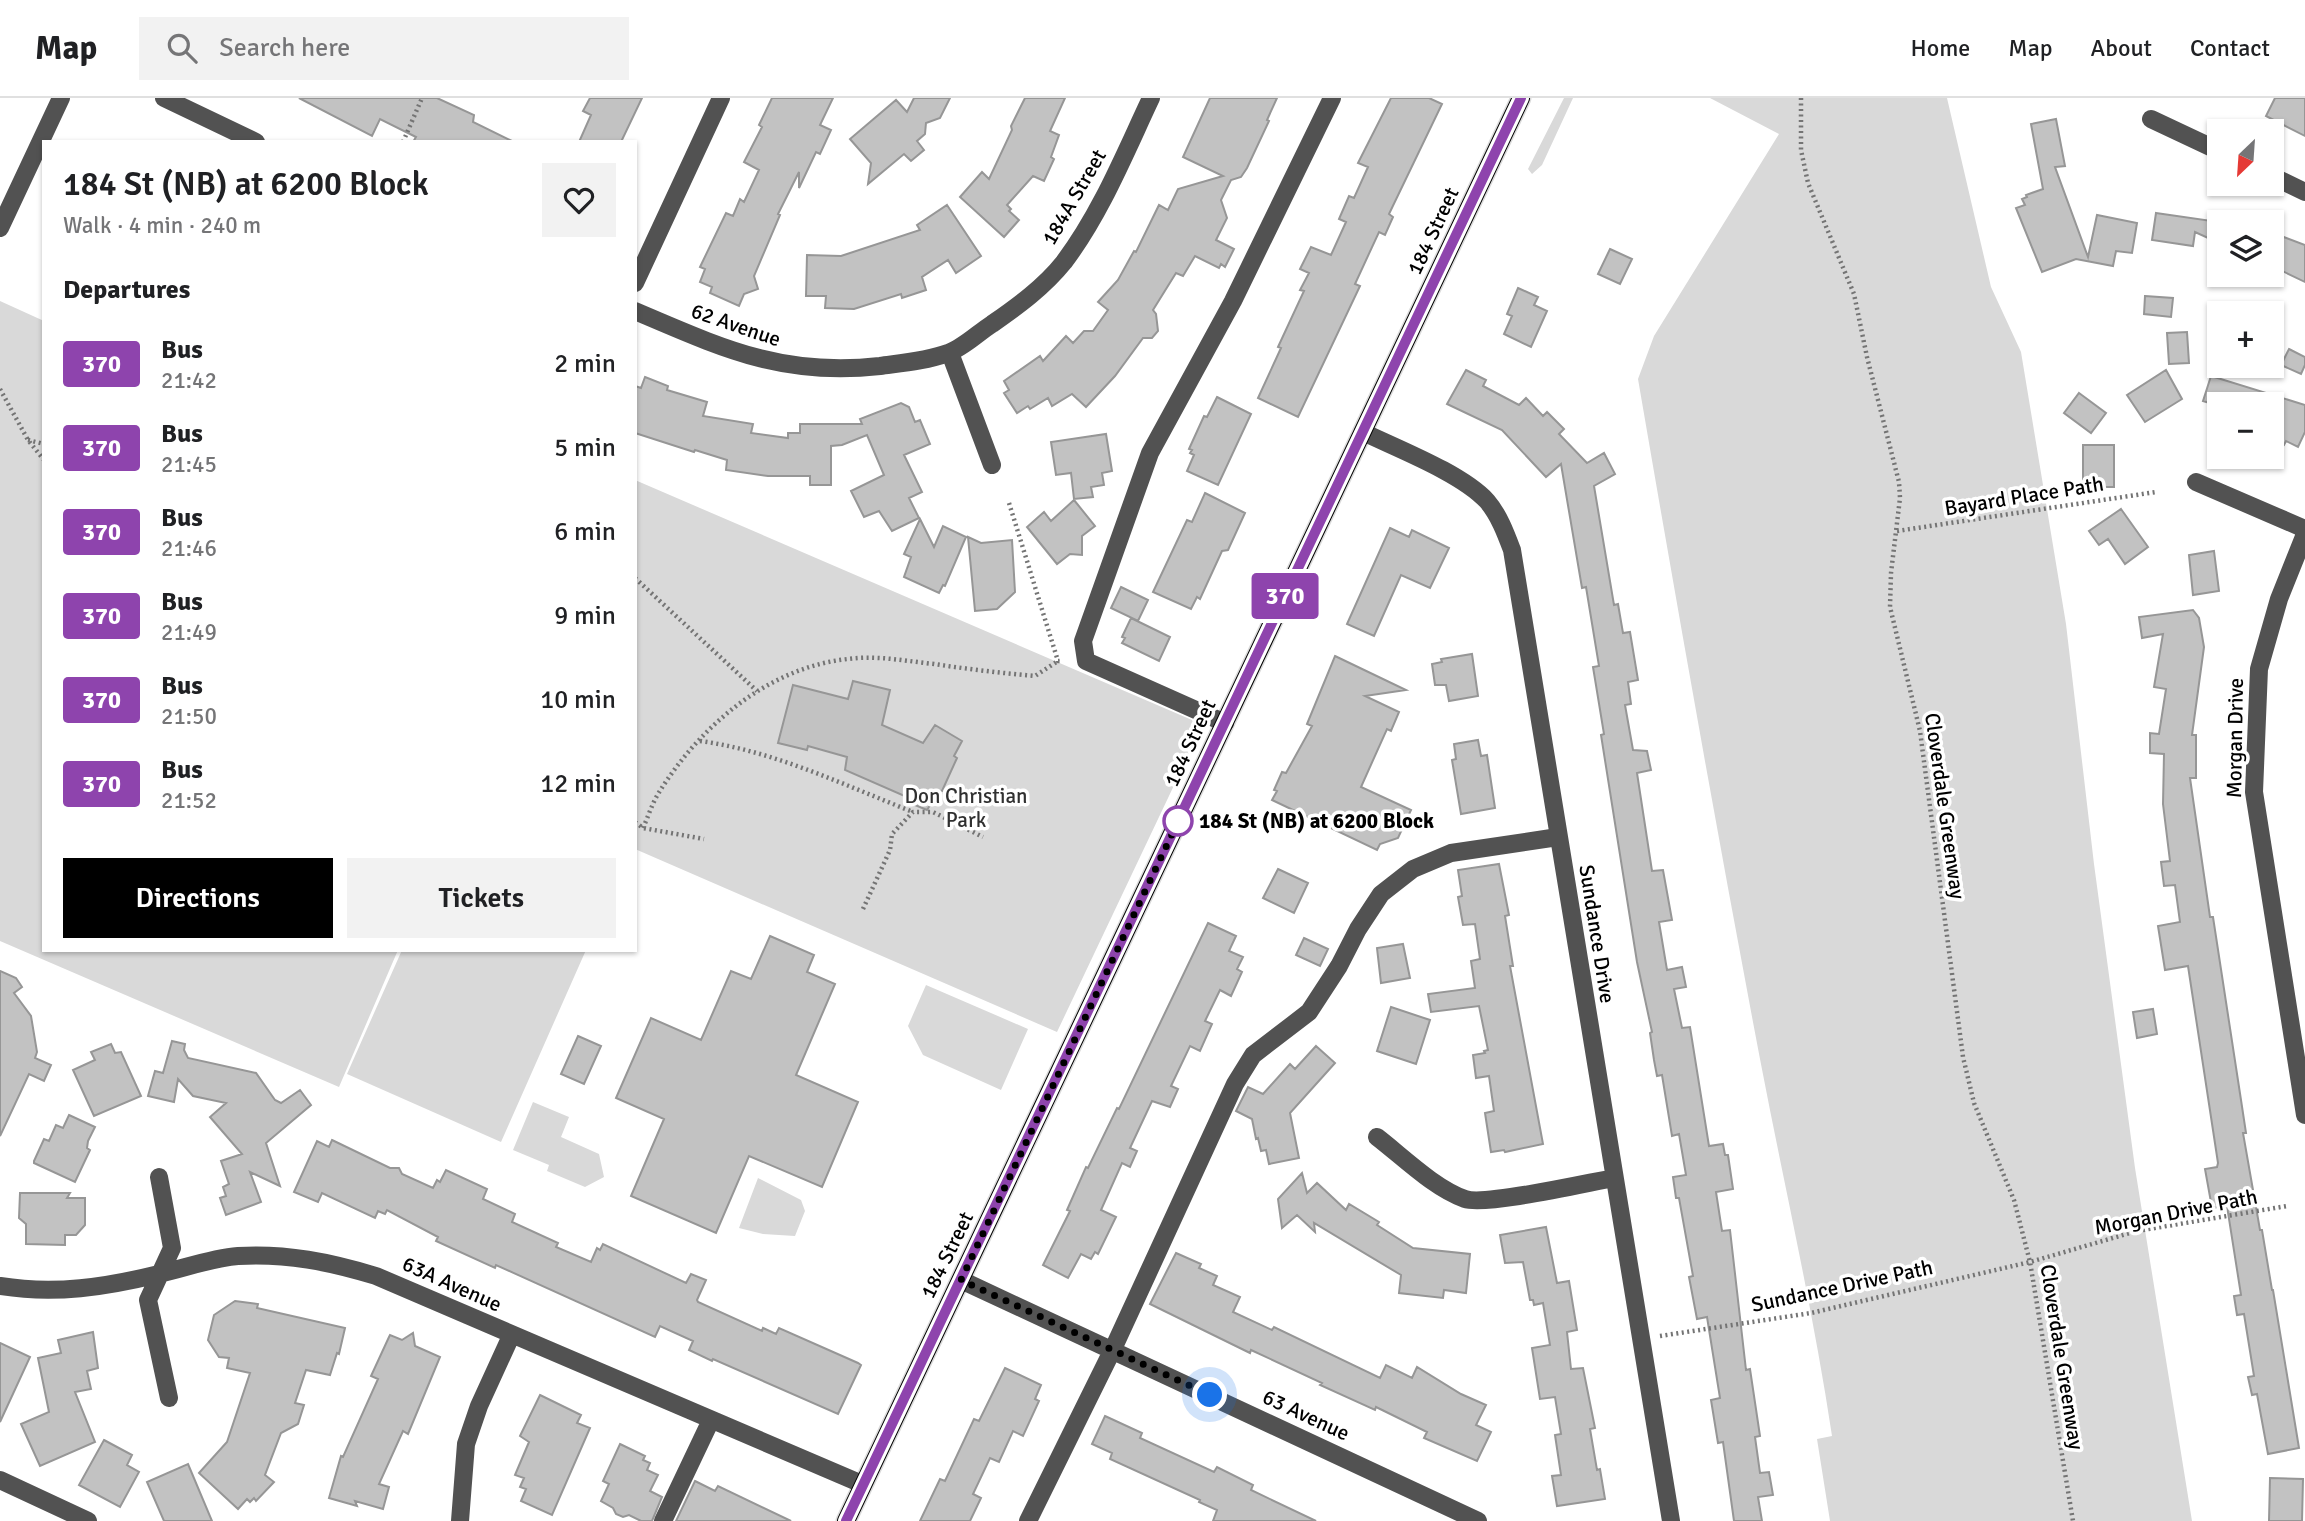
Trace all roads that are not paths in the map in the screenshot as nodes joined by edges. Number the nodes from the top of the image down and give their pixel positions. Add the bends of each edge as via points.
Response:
1 (61, 98) edge
2 (164, 98) edge
3 (721, 98) edge
4 (1151, 98) edge
5 (1332, 98) edge
6 (1521, 98) edge
7 (2151, 119) dead end
8 (252, 140) edge
9 (2207, 145) edge
10 (2284, 182) edge
11 (2305, 192) edge
12 (0, 228) edge
13 (637, 280) edge
14 (637, 312) edge
15 (950, 353) junction
16 (1363, 432) junction
17 (992, 465) dead end
18 (2196, 482) dead end
19 (2305, 531) edge
20 (1224, 723) junction
21 (1558, 838) junction
22 (2305, 1115) edge
23 (1377, 1137) dead end
24 (159, 1177) dead end
25 (1614, 1178) junction
26 (161, 1274) junction
27 (961, 1280) junction
28 (0, 1286) edge
29 (511, 1336) junction
30 (1113, 1349) junction
31 (169, 1398) dead end
32 (711, 1420) junction
33 (0, 1480) edge
34 (862, 1485) junction
35 (88, 1521) edge
36 (460, 1521) edge
37 (663, 1521) edge
38 (846, 1521) edge
39 (1028, 1521) edge
40 (1478, 1521) edge
41 (1671, 1521) edge

1 - 12 street
2 - 8 street
3 - 13 street
4 - 15 street, 184A Street via 1088,226 1063,263 1031,296
5 - 20 street via 1233,301 1150,453 1083,641 1086,660
6 - 16 main road, 184 Street
7 - 9 street
10 - 11 street
14 - 15 street, 62 Avenue via 711,344 779,364 857,369
15 - 17 street
16 - 20 main road, 184 Street
16 - 21 street, Sundance Drive via 1468,484 1489,503 1506,534
18 - 19 street
19 - 22 street, Morgan Drive via 2278,599 2259,669 2254,792
20 - 27 main road, 184 Street
21 - 25 street, Sundance Drive
21 - 30 street via 1451,853 1413,869 1381,894 1309,1012 1253,1055
23 - 25 street via 1443,1188 1467,1200
24 - 26 street via 172,1248
25 - 41 street, Sundance Drive
26 - 28 street, 63A Avenue via 63,1291
26 - 29 street, 63A Avenue via 236,1256 315,1259 376,1276
26 - 31 street via 148,1300
27 - 30 street, 63 Avenue
27 - 34 main road, 184 Street
29 - 32 street, 63A Avenue
29 - 36 street via 466,1444
30 - 39 street
30 - 40 street, 63 Avenue
32 - 34 street, 63A Avenue
32 - 37 street
33 - 35 street
34 - 38 main road, 184 Street

